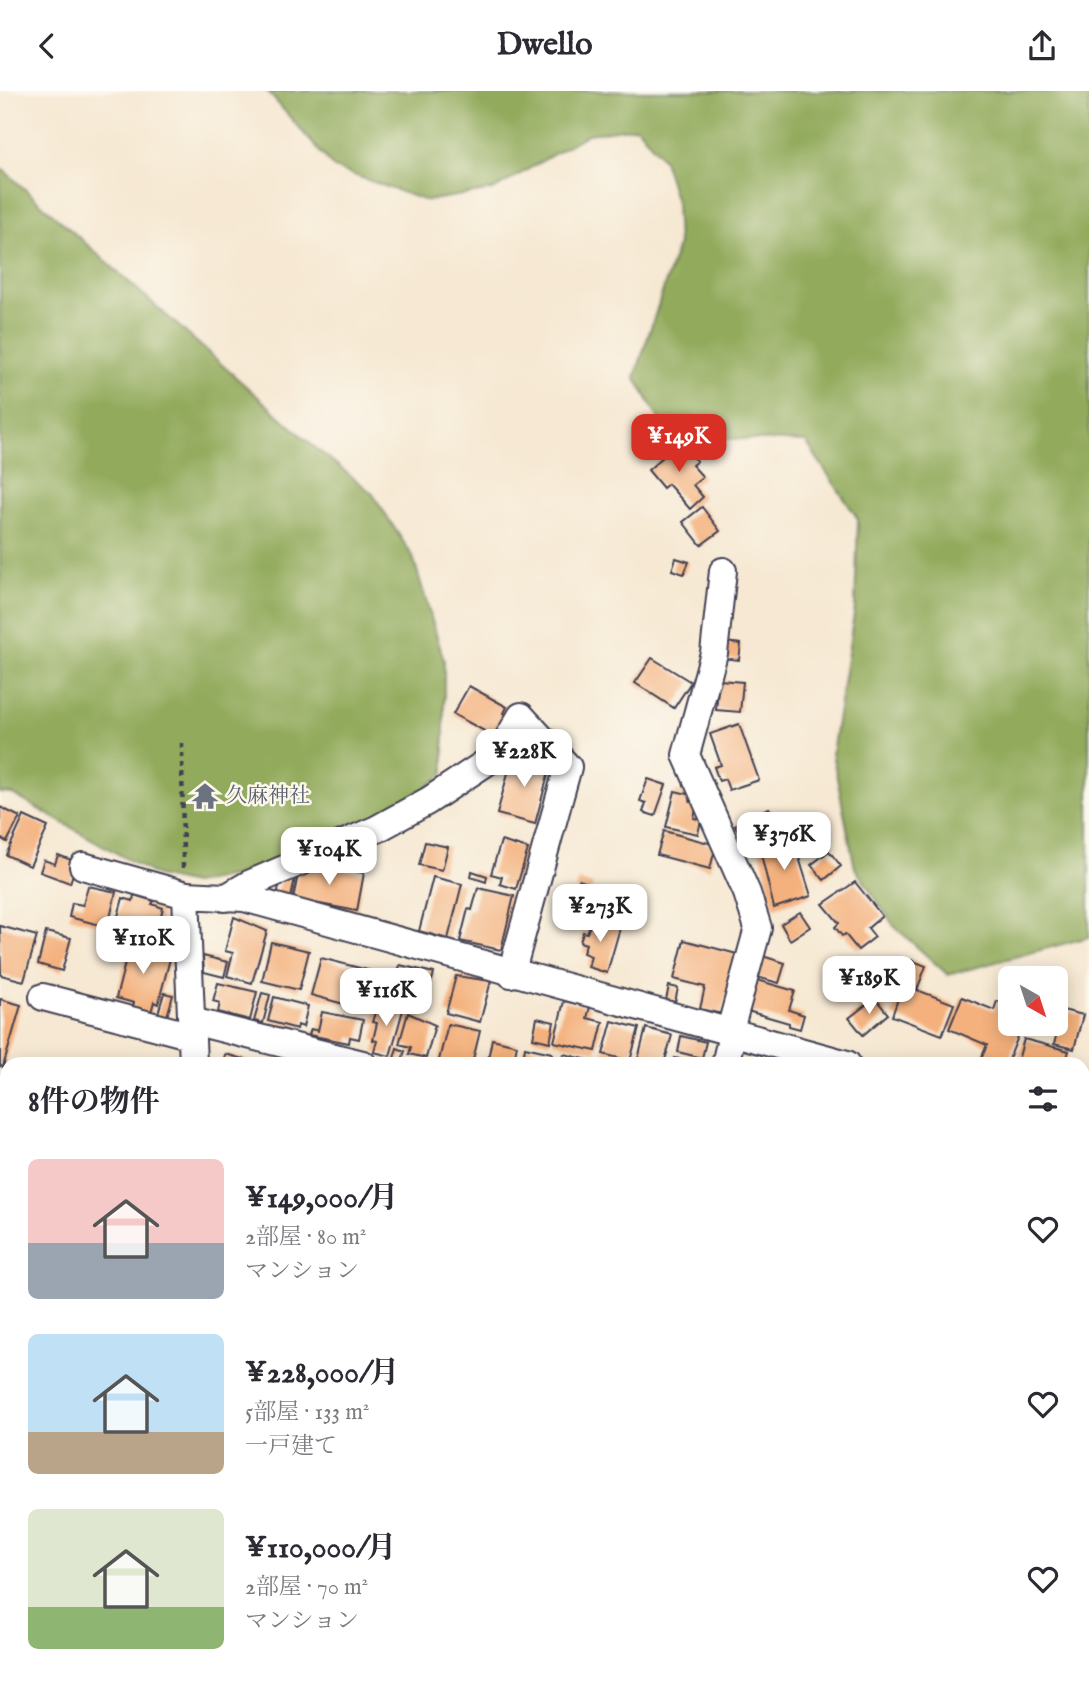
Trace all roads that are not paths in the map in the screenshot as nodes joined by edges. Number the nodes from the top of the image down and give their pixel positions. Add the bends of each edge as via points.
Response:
1 (723, 571) dead end
2 (83, 866) dead end
3 (185, 895) junction
4 (225, 898) junction
5 (511, 974) junction
6 (43, 997) dead end
7 (192, 1028) junction
8 (732, 1030) junction
9 (193, 1057) edge
10 (330, 1057) edge
11 (726, 1057) edge
12 (823, 1057) edge

1 - 8 street via 714,653 686,755 758,928
2 - 3 street
3 - 4 street
3 - 7 street
4 - 5 street via 244,898
4 - 5 street via 428,801 499,754 521,716 568,767
5 - 8 street
6 - 7 street
7 - 9 street
7 - 10 street
8 - 11 street
8 - 12 street

